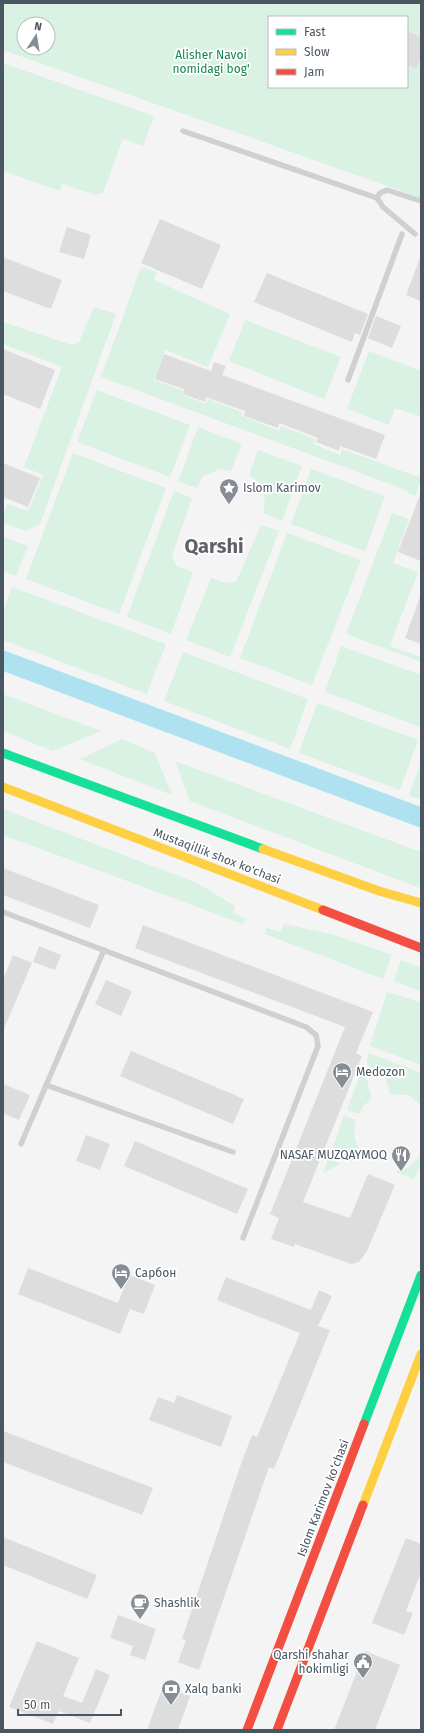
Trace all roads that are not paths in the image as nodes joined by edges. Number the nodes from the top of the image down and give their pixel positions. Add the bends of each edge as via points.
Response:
1 (183, 132) dead end
2 (377, 198) junction
3 (421, 201) edge
4 (402, 234) dead end
5 (415, 234) dead end
6 (348, 380) dead end
7 (3, 753) edge
8 (3, 787) edge
9 (421, 903) edge
10 (3, 912) edge
11 (421, 948) edge
12 (104, 950) junction
13 (46, 1085) junction
14 (21, 1144) dead end
15 (233, 1152) dead end
16 (243, 1238) dead end
17 (421, 1275) edge
18 (421, 1354) edge
19 (247, 1730) edge
20 (277, 1730) edge

1 - 2 lane
2 - 3 lane via 380,193 387,190
2 - 5 lane via 383,207
4 - 6 lane
7 - 9 main road, Mustaqillik shox ko'chasi via 380,892
8 - 11 main road, Mustaqillik shox ko'chasi
10 - 12 lane
12 - 13 lane
12 - 16 lane via 306,1028 316,1035 318,1046
13 - 14 lane
13 - 15 lane
17 - 19 main road, Islom Karimov ko‘chasi
18 - 20 main road

